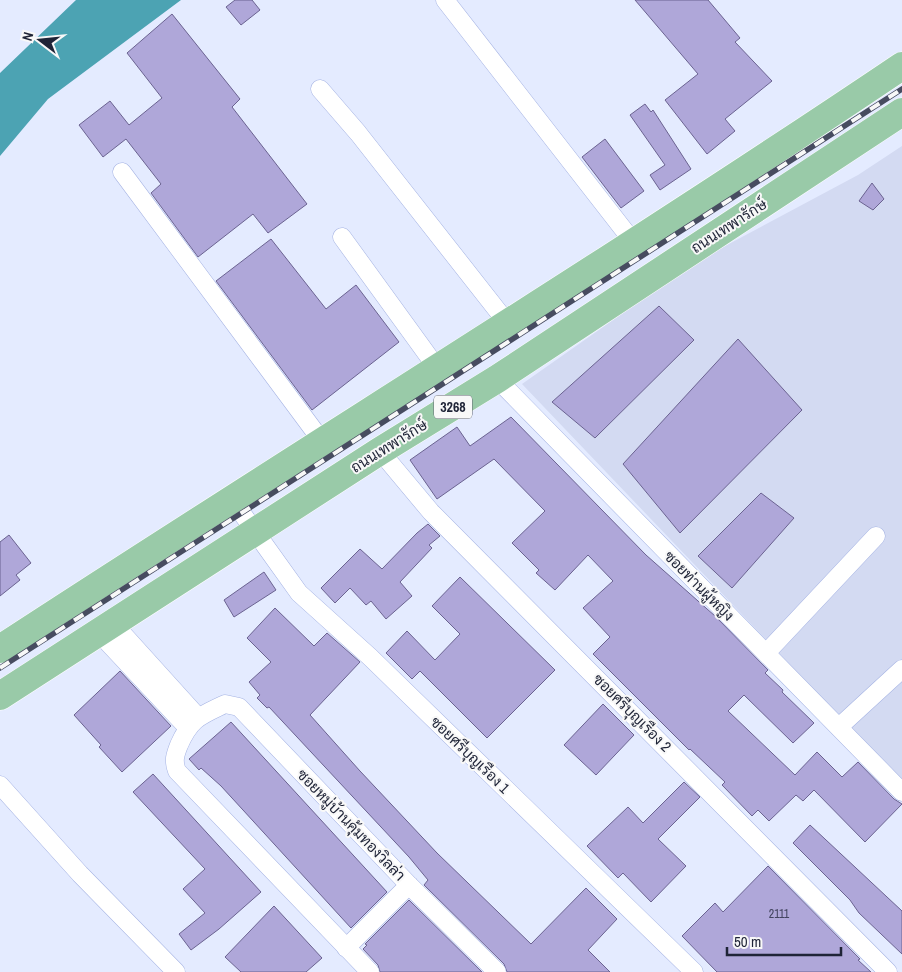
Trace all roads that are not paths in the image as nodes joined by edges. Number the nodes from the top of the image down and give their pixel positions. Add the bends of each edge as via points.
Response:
1 (445, 0) edge
2 (902, 66) edge
3 (320, 89) dead end
4 (902, 112) edge
5 (122, 172) dead end
6 (342, 237) dead end
7 (634, 243) junction
8 (508, 324) junction
9 (437, 368) junction
10 (497, 379) junction
11 (322, 440) junction
12 (380, 452) junction
13 (231, 498) junction
14 (255, 531) junction
15 (876, 536) dead end
16 (106, 628) junction
17 (0, 649) edge
18 (767, 652) junction
19 (902, 669) edge
20 (0, 696) edge
21 (193, 722) junction
22 (839, 727) junction
23 (0, 786) edge
24 (902, 792) edge
25 (409, 885) junction
26 (346, 948) junction
27 (176, 972) edge
28 (370, 972) edge
29 (497, 972) edge
30 (694, 972) edge
31 (888, 972) edge

1 - 7 street
2 - 7 main road, 3268
3 - 8 street
4 - 10 main road, ถนนเทพารักษ์ / 3268
5 - 11 street
6 - 9 street
7 - 8 main road, 3268
8 - 9 main road, 3268
9 - 11 main road, 3268
10 - 12 main road, ถนนเทพารักษ์ / 3268
10 - 18 street, ซอยท่านผู้หญิง
11 - 13 main road, 3268
12 - 14 main road, ถนนเทพารักษ์ / 3268
12 - 31 street, ซอยศรีบุญเรือง 2 via 431,512
13 - 14 street, ซอยศรีบุญเรือง 1
13 - 17 main road, 3268
14 - 16 main road, ถนนเทพารักษ์ / 3268
14 - 30 street, ซอยศรีบุญเรือง 1 via 299,593 370,657
15 - 18 street
16 - 20 main road, ถนนเทพารักษ์ / 3268
16 - 21 street
18 - 22 street, ซอยท่านผู้หญิง
19 - 22 street
21 - 25 street, ซอยหมู่บ้านคุ้มทองวิลล่า via 225,704 239,707
21 - 26 street via 175,754 177,771
22 - 24 street, ซอยท่านผู้หญิง
23 - 27 street
25 - 26 street
25 - 29 street, ซอยหมู่บ้านคุ้มทองวิลล่า
26 - 28 street

